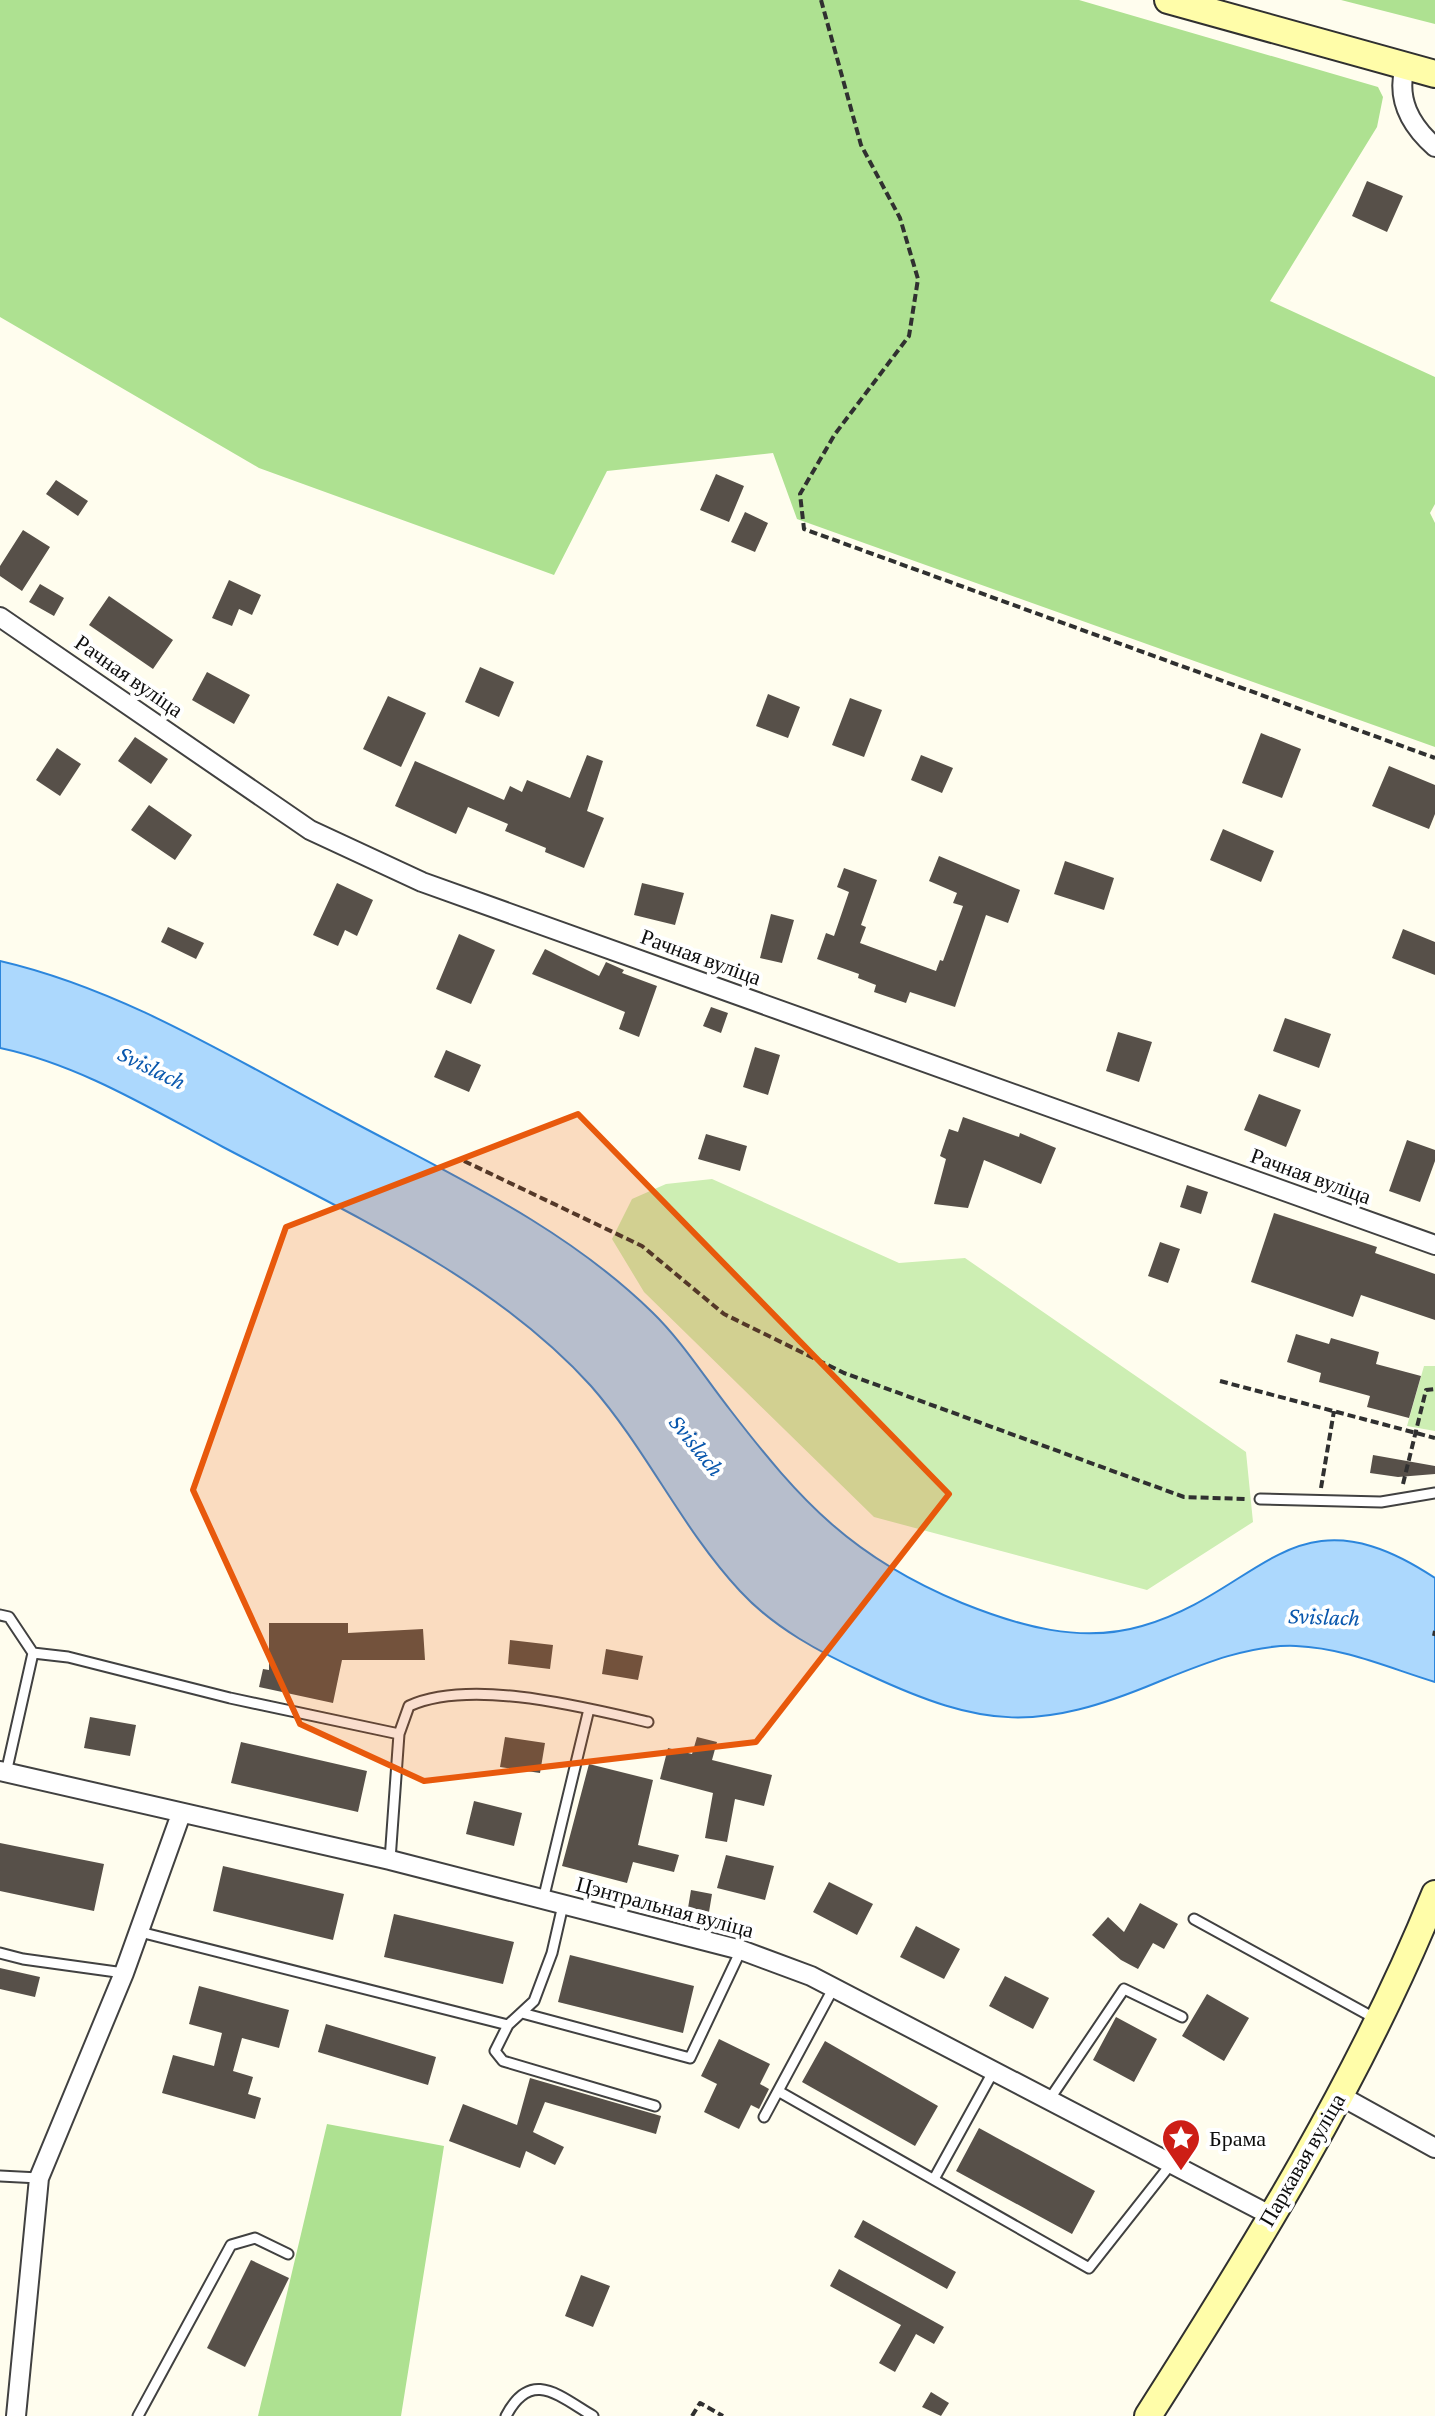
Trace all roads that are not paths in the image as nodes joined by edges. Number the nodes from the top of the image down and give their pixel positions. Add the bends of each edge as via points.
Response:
1 (1168, 0) edge
2 (1405, 66) junction
3 (1435, 74) edge
4 (1435, 147) edge
5 (0, 617) edge
6 (1435, 1245) edge
7 (1435, 1493) edge
8 (1260, 1499) road end
9 (0, 1615) edge
10 (33, 1653) junction
11 (589, 1709) junction
12 (648, 1722) dead end
13 (399, 1734) junction
14 (3, 1772) edge
15 (181, 1814) junction
16 (390, 1860) junction
17 (1435, 1894) edge
18 (543, 1900) junction
19 (563, 1905) junction
20 (1194, 1919) dead end
21 (140, 1932) junction
22 (741, 1950) junction
23 (0, 1953) edge
24 (124, 1973) junction
25 (834, 1987) junction
26 (522, 2013) junction
27 (1182, 2017) dead end
28 (1378, 2020) junction
29 (508, 2025) junction
30 (993, 2072) junction
31 (778, 2091) junction
32 (1339, 2095) junction
33 (1049, 2100) junction
34 (655, 2106) dead end
35 (764, 2117) dead end
36 (1435, 2148) edge
37 (1171, 2164) junction
38 (0, 2176) edge
39 (39, 2178) junction
40 (934, 2179) junction
41 (1270, 2215) junction
42 (288, 2254) dead end
43 (16, 2416) edge
44 (138, 2416) edge
45 (506, 2416) edge
46 (593, 2416) edge
47 (1148, 2416) edge

1 - 2 main road
2 - 3 main road
2 - 4 street via 1400,85 1407,112
5 - 6 street, Рачная вуліца via 310,830 422,882
7 - 8 lane via 1399,1500
9 - 10 lane via 9,1617
10 - 13 lane
10 - 14 lane
11 - 12 lane
11 - 13 lane via 473,1693 432,1696 409,1706
11 - 18 lane
13 - 16 lane
14 - 15 street, Цэнтральная вуліца
15 - 16 street, Цэнтральная вуліца
15 - 21 street
16 - 18 street, Цэнтральная вуліца
17 - 28 main road, Паркавая вуліца
18 - 19 street, Цэнтральная вуліца
19 - 22 street, Цэнтральная вуліца
19 - 26 lane via 544,1979
20 - 28 lane
21 - 24 street
21 - 29 lane
22 - 25 street, Цэнтральная вуліца
22 - 26 lane via 690,2058
23 - 24 lane
24 - 39 street
25 - 30 street, Цэнтральная вуліца
25 - 31 lane
26 - 29 lane
27 - 33 lane via 1124,1989
28 - 32 main road, Паркавая вуліца
29 - 34 lane via 495,2051 503,2061
30 - 33 street, Цэнтральная вуліца
30 - 40 lane
31 - 35 lane
31 - 40 lane
32 - 36 street
32 - 41 main road, Паркавая вуліца
33 - 37 street, Цэнтральная вуліца
37 - 40 lane via 1089,2268
37 - 41 street, Цэнтральная вуліца
38 - 39 lane
39 - 43 street
41 - 47 main road, Паркавая вуліца
42 - 44 lane via 255,2238 231,2245
45 - 46 lane via 516,2398 530,2389 546,2389

